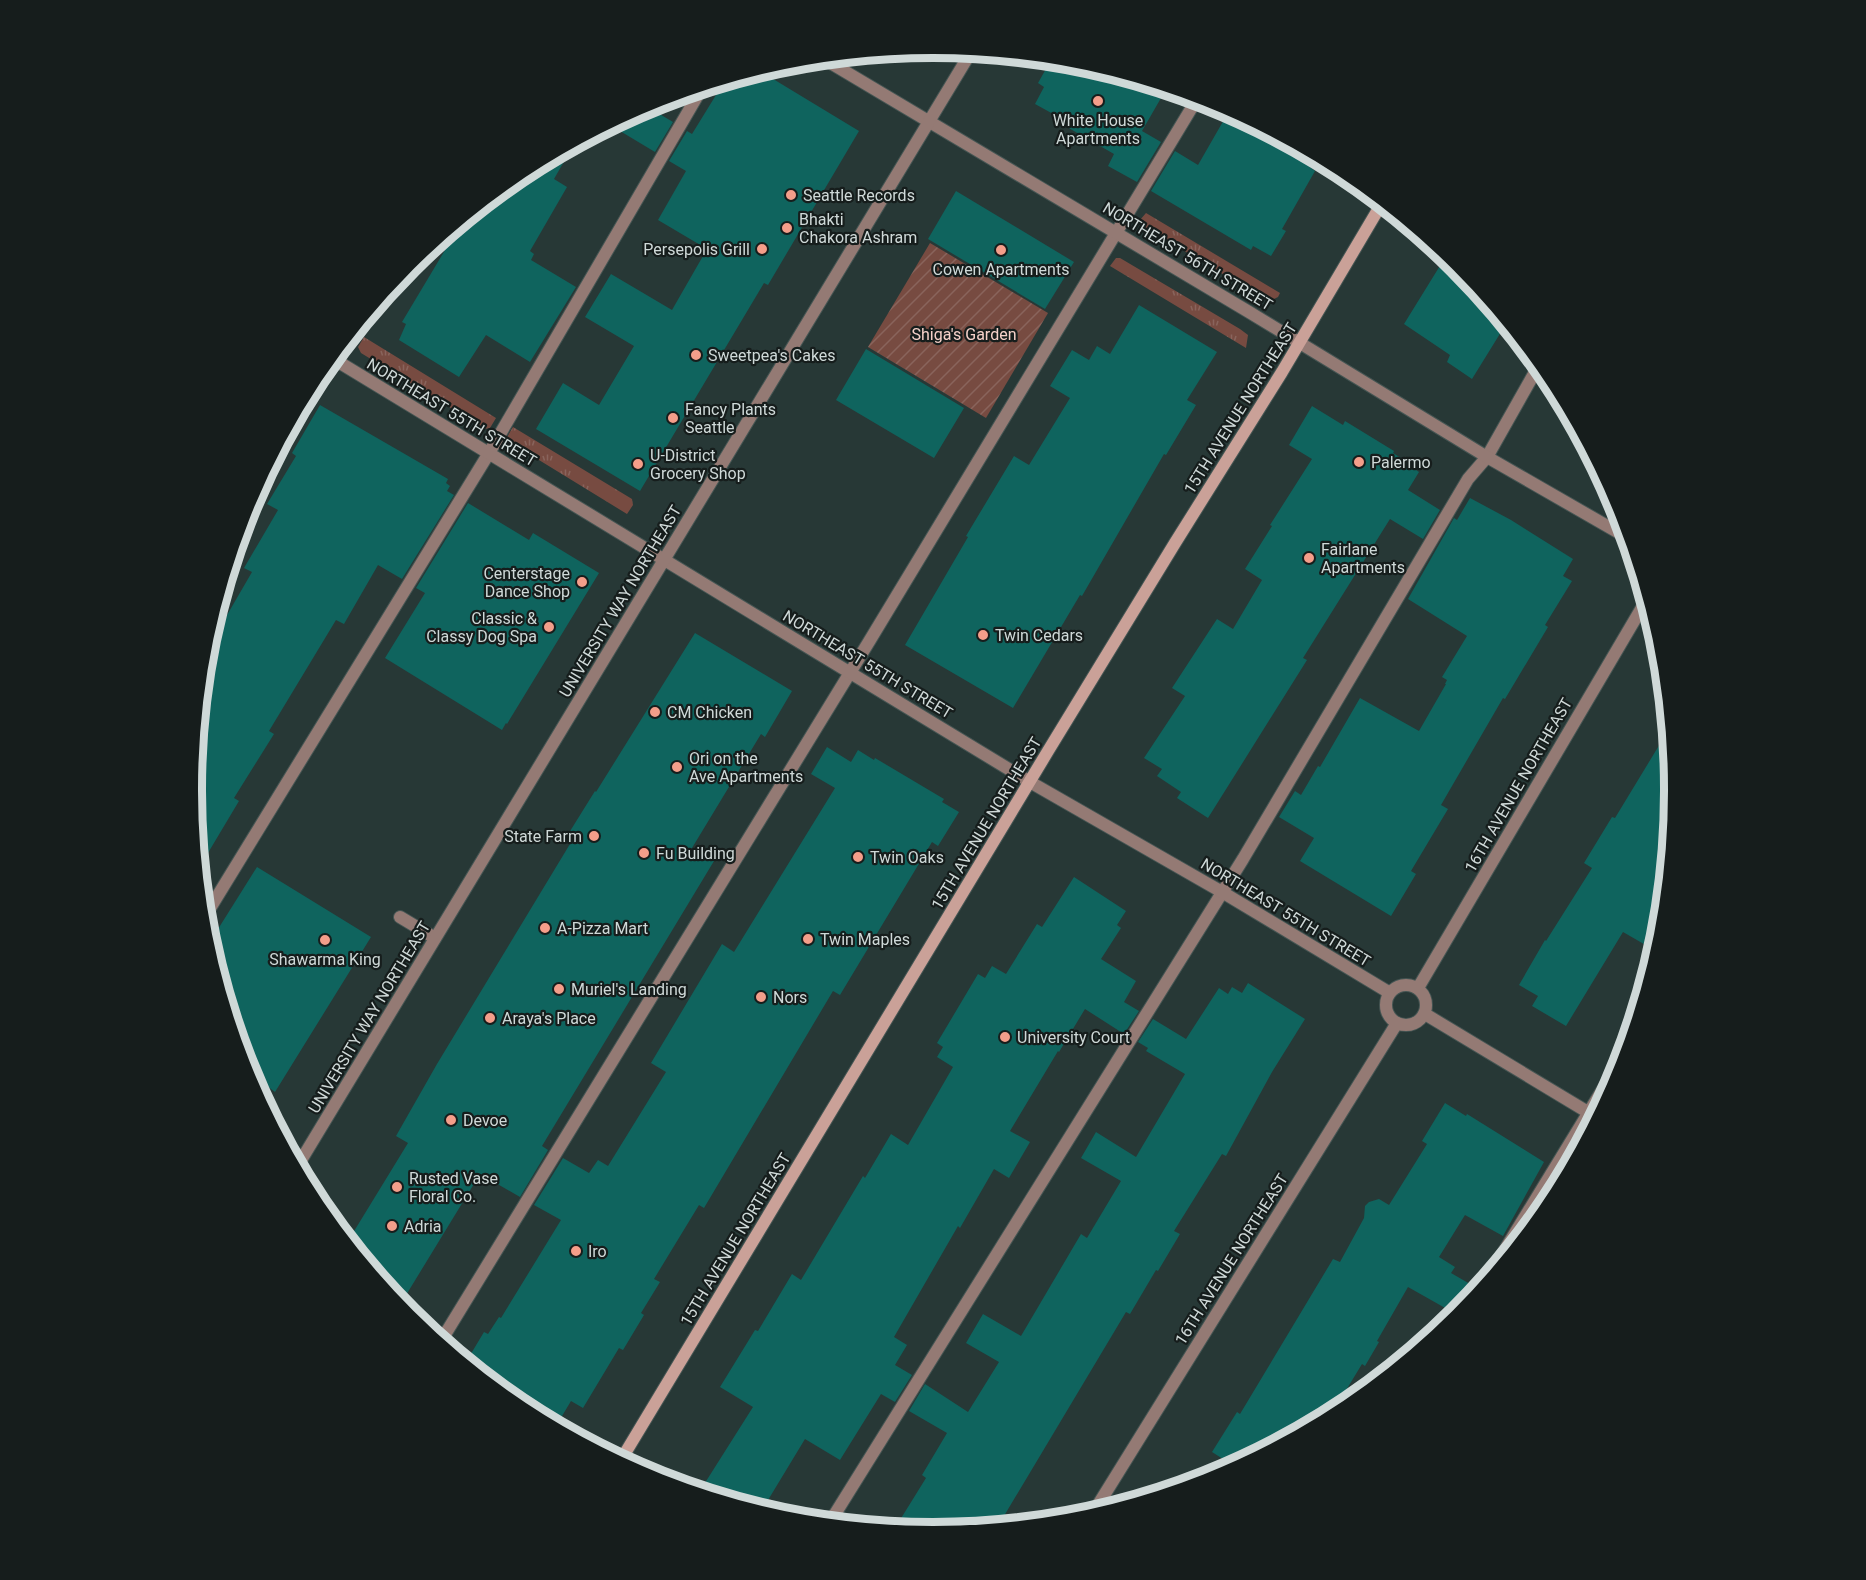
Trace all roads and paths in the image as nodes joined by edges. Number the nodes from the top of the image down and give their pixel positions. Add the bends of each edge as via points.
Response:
1 (966, 59) edge
2 (835, 65) edge
3 (696, 98) edge
4 (1193, 106) edge
5 (929, 121) junction
6 (1378, 210) edge
7 (1117, 233) junction
8 (1300, 342) junction
9 (340, 363) edge
10 (1534, 374) edge
11 (489, 453) junction
12 (1487, 457) junction
13 (1617, 532) edge
14 (664, 560) junction
15 (1642, 608) edge
16 (850, 673) junction
17 (1030, 782) junction
18 (1222, 892) junction
19 (211, 906) edge
20 (400, 917) dead end
21 (435, 938) junction
22 (1418, 988) junction
23 (1390, 993) junction
24 (1425, 1014) junction
25 (1397, 1023) junction
26 (1589, 1113) edge
27 (1567, 1153) edge
28 (302, 1159) edge
29 (1533, 1207) edge
30 (445, 1334) edge
31 (625, 1453) edge
32 (1100, 1502) edge
33 (835, 1514) edge

1 - 5 street, UNIVERSITY WAY NORTHEAST
2 - 5 street, NORTHEAST 56TH STREET
3 - 11 street
4 - 7 street
5 - 7 street, NORTHEAST 56TH STREET
5 - 14 street, UNIVERSITY WAY NORTHEAST
6 - 8 main road, 15TH AVENUE NORTHEAST
7 - 8 street, NORTHEAST 56TH STREET
7 - 16 street
8 - 12 street, NORTHEAST 56TH STREET
8 - 17 main road, 15TH AVENUE NORTHEAST
9 - 11 street, NORTHEAST 55TH STREET
10 - 12 street
11 - 14 street, NORTHEAST 55TH STREET
11 - 19 street
12 - 13 street, NORTHEAST 56TH STREET
12 - 18 street via 1468,478
14 - 16 street, NORTHEAST 55TH STREET
14 - 21 street, UNIVERSITY WAY NORTHEAST
15 - 22 street, 16TH AVENUE NORTHEAST
16 - 17 street, NORTHEAST 55TH STREET
16 - 30 street
17 - 18 street, NORTHEAST 55TH STREET
17 - 31 main road, 15TH AVENUE NORTHEAST
18 - 23 street, NORTHEAST 55TH STREET
18 - 33 street
20 - 21 street
21 - 28 street, UNIVERSITY WAY NORTHEAST
22 - 23 street via 1400,985
22 - 24 street via 1427,1002
23 - 25 street via 1386,1006
24 - 25 street via 1416,1023
24 - 26 street
25 - 32 street, 16TH AVENUE NORTHEAST
27 - 29 street

